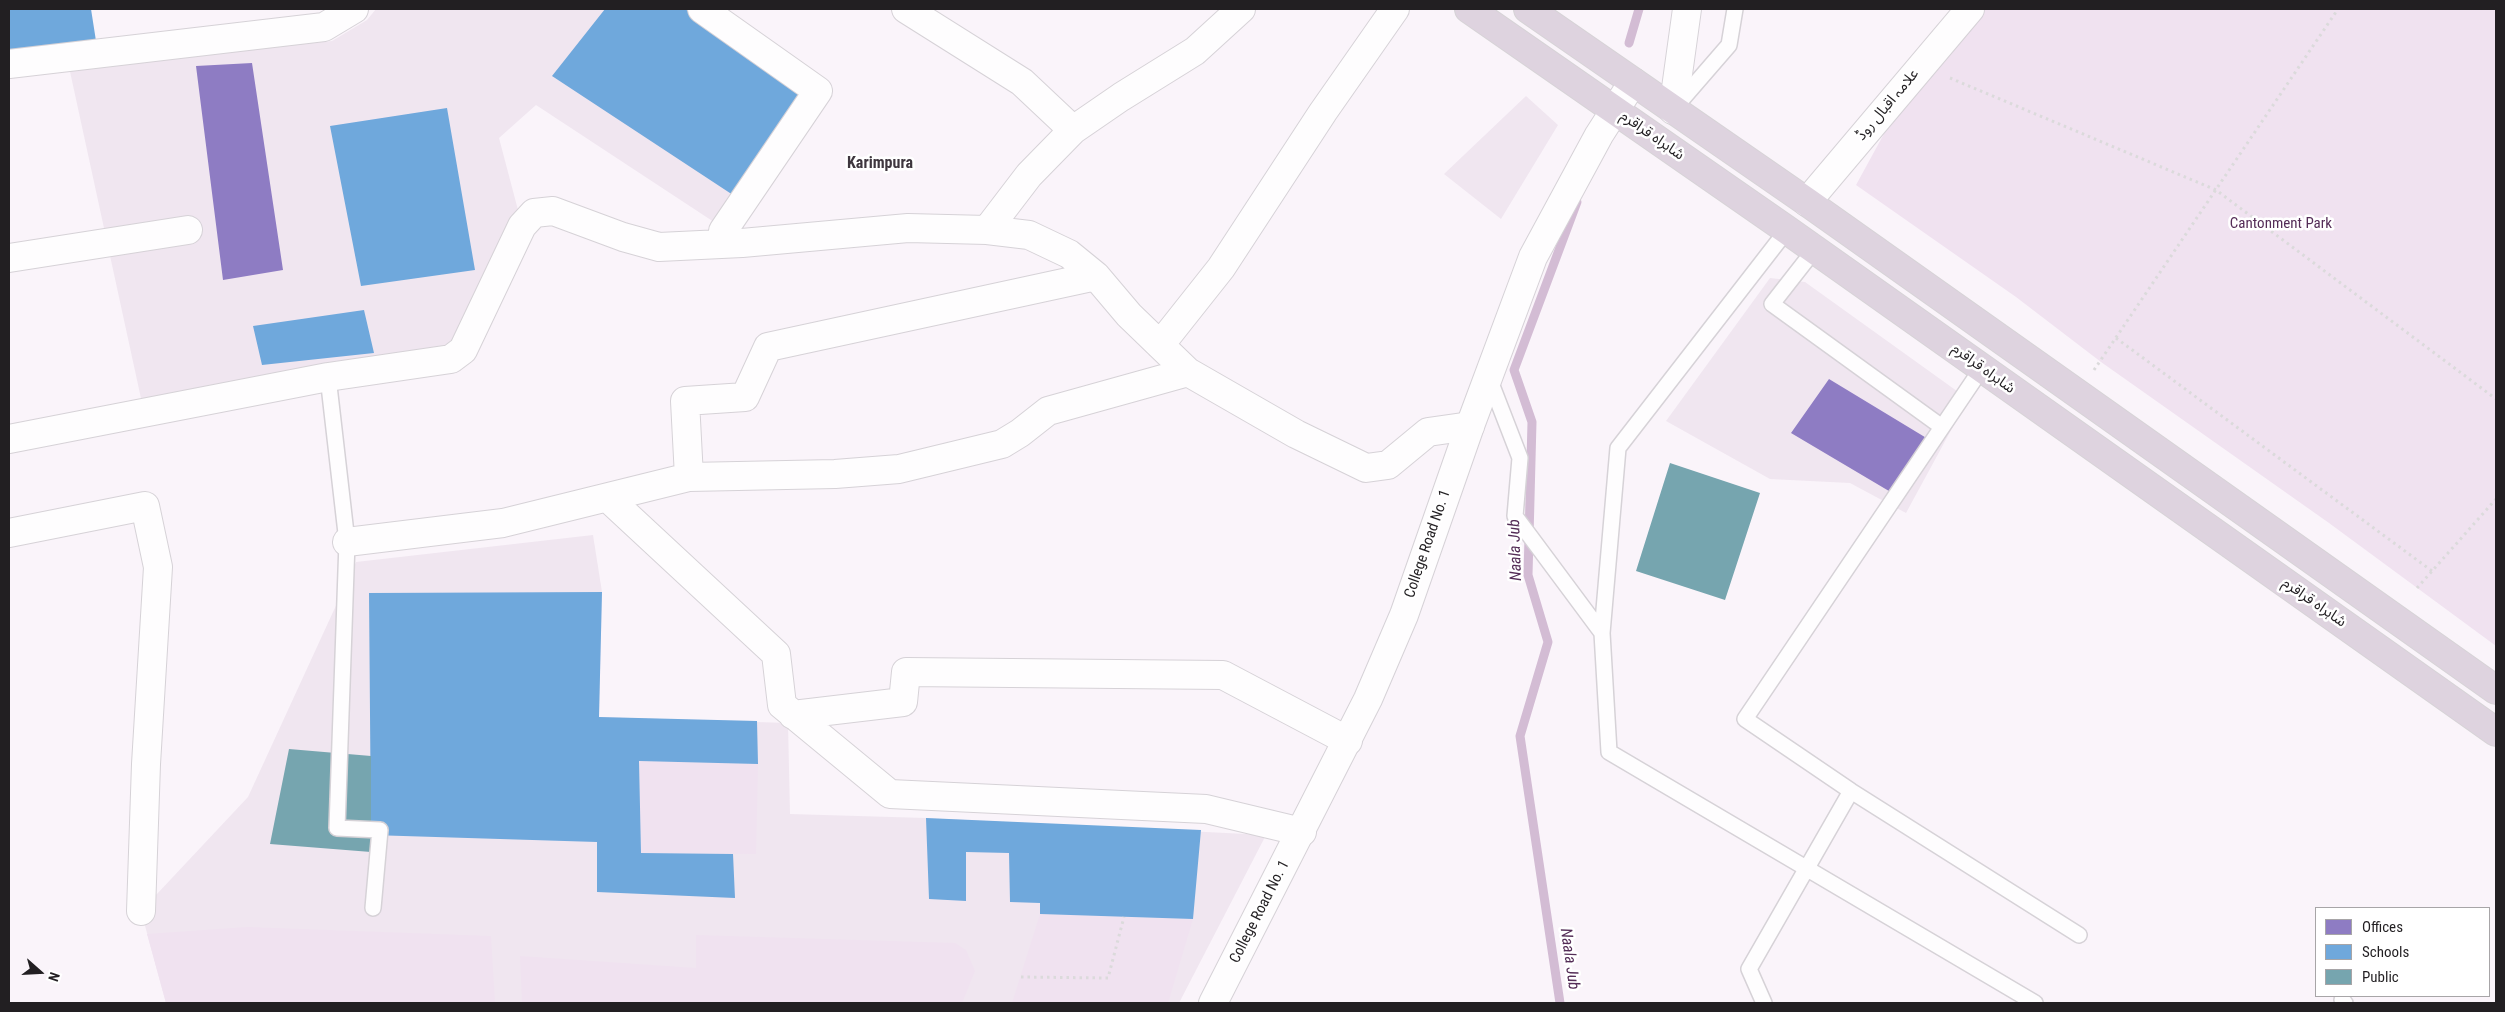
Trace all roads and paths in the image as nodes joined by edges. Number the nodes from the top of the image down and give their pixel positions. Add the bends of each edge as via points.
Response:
1 (354, 9) edge
2 (702, 9) edge
3 (906, 9) edge
4 (1241, 9) edge
5 (1395, 9) edge
6 (1469, 9) edge
7 (1528, 9) edge
8 (1687, 9) edge
9 (1735, 9) edge
10 (1970, 9) edge
11 (2338, 9) edge
12 (9, 64) edge
13 (1922, 66) junction
14 (1633, 82) junction
15 (1614, 110) junction
16 (1673, 110) junction
17 (1073, 130) junction
18 (2216, 190) junction
19 (1806, 202) junction
20 (188, 230) dead end
21 (987, 230) junction
22 (1787, 230) junction
23 (725, 243) junction
24 (1815, 250) junction
25 (9, 258) edge
26 (1096, 276) junction
27 (2116, 338) junction
28 (1160, 345) junction
29 (2101, 362) dead end
30 (1982, 368) junction
31 (1188, 372) junction
32 (328, 377) junction
33 (1488, 377) junction
34 (2496, 399) edge
35 (1470, 426) junction
36 (1942, 427) junction
37 (9, 439) edge
38 (689, 477) junction
39 (608, 498) junction
40 (2496, 499) edge
41 (9, 534) edge
42 (347, 542) junction
43 (2432, 571) junction
44 (2417, 588) dead end
45 (1602, 633) junction
46 (2496, 690) edge
47 (792, 714) junction
48 (2496, 732) edge
49 (1348, 741) junction
50 (1851, 790) junction
51 (1302, 832) junction
52 (1808, 870) junction
53 (373, 908) dead end
54 (141, 911) dead end
55 (1124, 917) dead end
56 (2079, 935) dead end
57 (1021, 977) dead end
58 (1214, 1003) edge
59 (1764, 1003) edge
60 (2034, 1003) edge

1 - 12 street via 324,27
2 - 23 street via 818,90 723,231
3 - 17 street via 1022,82
4 - 17 street via 1195,51
5 - 28 street via 1221,268
6 - 15 highway, شاہراہ قراقرم
7 - 14 highway
8 - 16 street
9 - 16 lane via 1729,45
10 - 13 street, علامہ اقبال روڈ
11 - 18 path
13 - 18 path
13 - 19 street, علامہ اقبال روڈ
14 - 15 street, College Road No. 1
14 - 16 highway
15 - 22 highway, شاہراہ قراقرم
15 - 33 street, College Road No. 1 via 1533,257
16 - 19 highway
17 - 21 street via 1029,175
18 - 27 path
18 - 34 path
19 - 46 highway
20 - 25 street
21 - 23 street via 908,228
21 - 26 street via 1029,235 1068,254
22 - 24 highway, شاہراہ قراقرم
22 - 45 lane via 1618,448
23 - 32 street via 659,246 623,237 553,211 534,213 512,241 463,350 451,359
24 - 30 highway, شاہراہ قراقرم
24 - 36 lane via 1772,304
26 - 28 street
26 - 38 street via 768,347 745,397 685,401
27 - 29 path
27 - 43 path
28 - 31 street
30 - 36 lane
30 - 48 highway, شاہراہ قراقرم
31 - 35 street via 1296,434 1366,468 1388,465 1428,432
31 - 38 street via 1048,411 1002,444 899,468 835,474
32 - 37 street
32 - 42 lane
33 - 35 street, College Road No. 1
33 - 45 lane via 1520,458 1515,516
35 - 49 street, College Road No. 1 via 1404,615
36 - 50 lane via 1745,719
38 - 39 street
39 - 42 street via 503,523
39 - 47 street via 776,654 782,705
40 - 43 path
41 - 54 street via 145,506 158,567
42 - 53 lane via 337,828 380,830
43 - 44 path
45 - 52 lane via 1609,752
47 - 49 street via 903,702 906,672 1223,675
47 - 51 street via 890,794 1206,809
49 - 51 street, College Road No. 1
50 - 52 lane
50 - 56 lane
51 - 58 street, College Road No. 1
52 - 59 lane via 1750,969
52 - 60 lane
55 - 57 path via 1108,978

